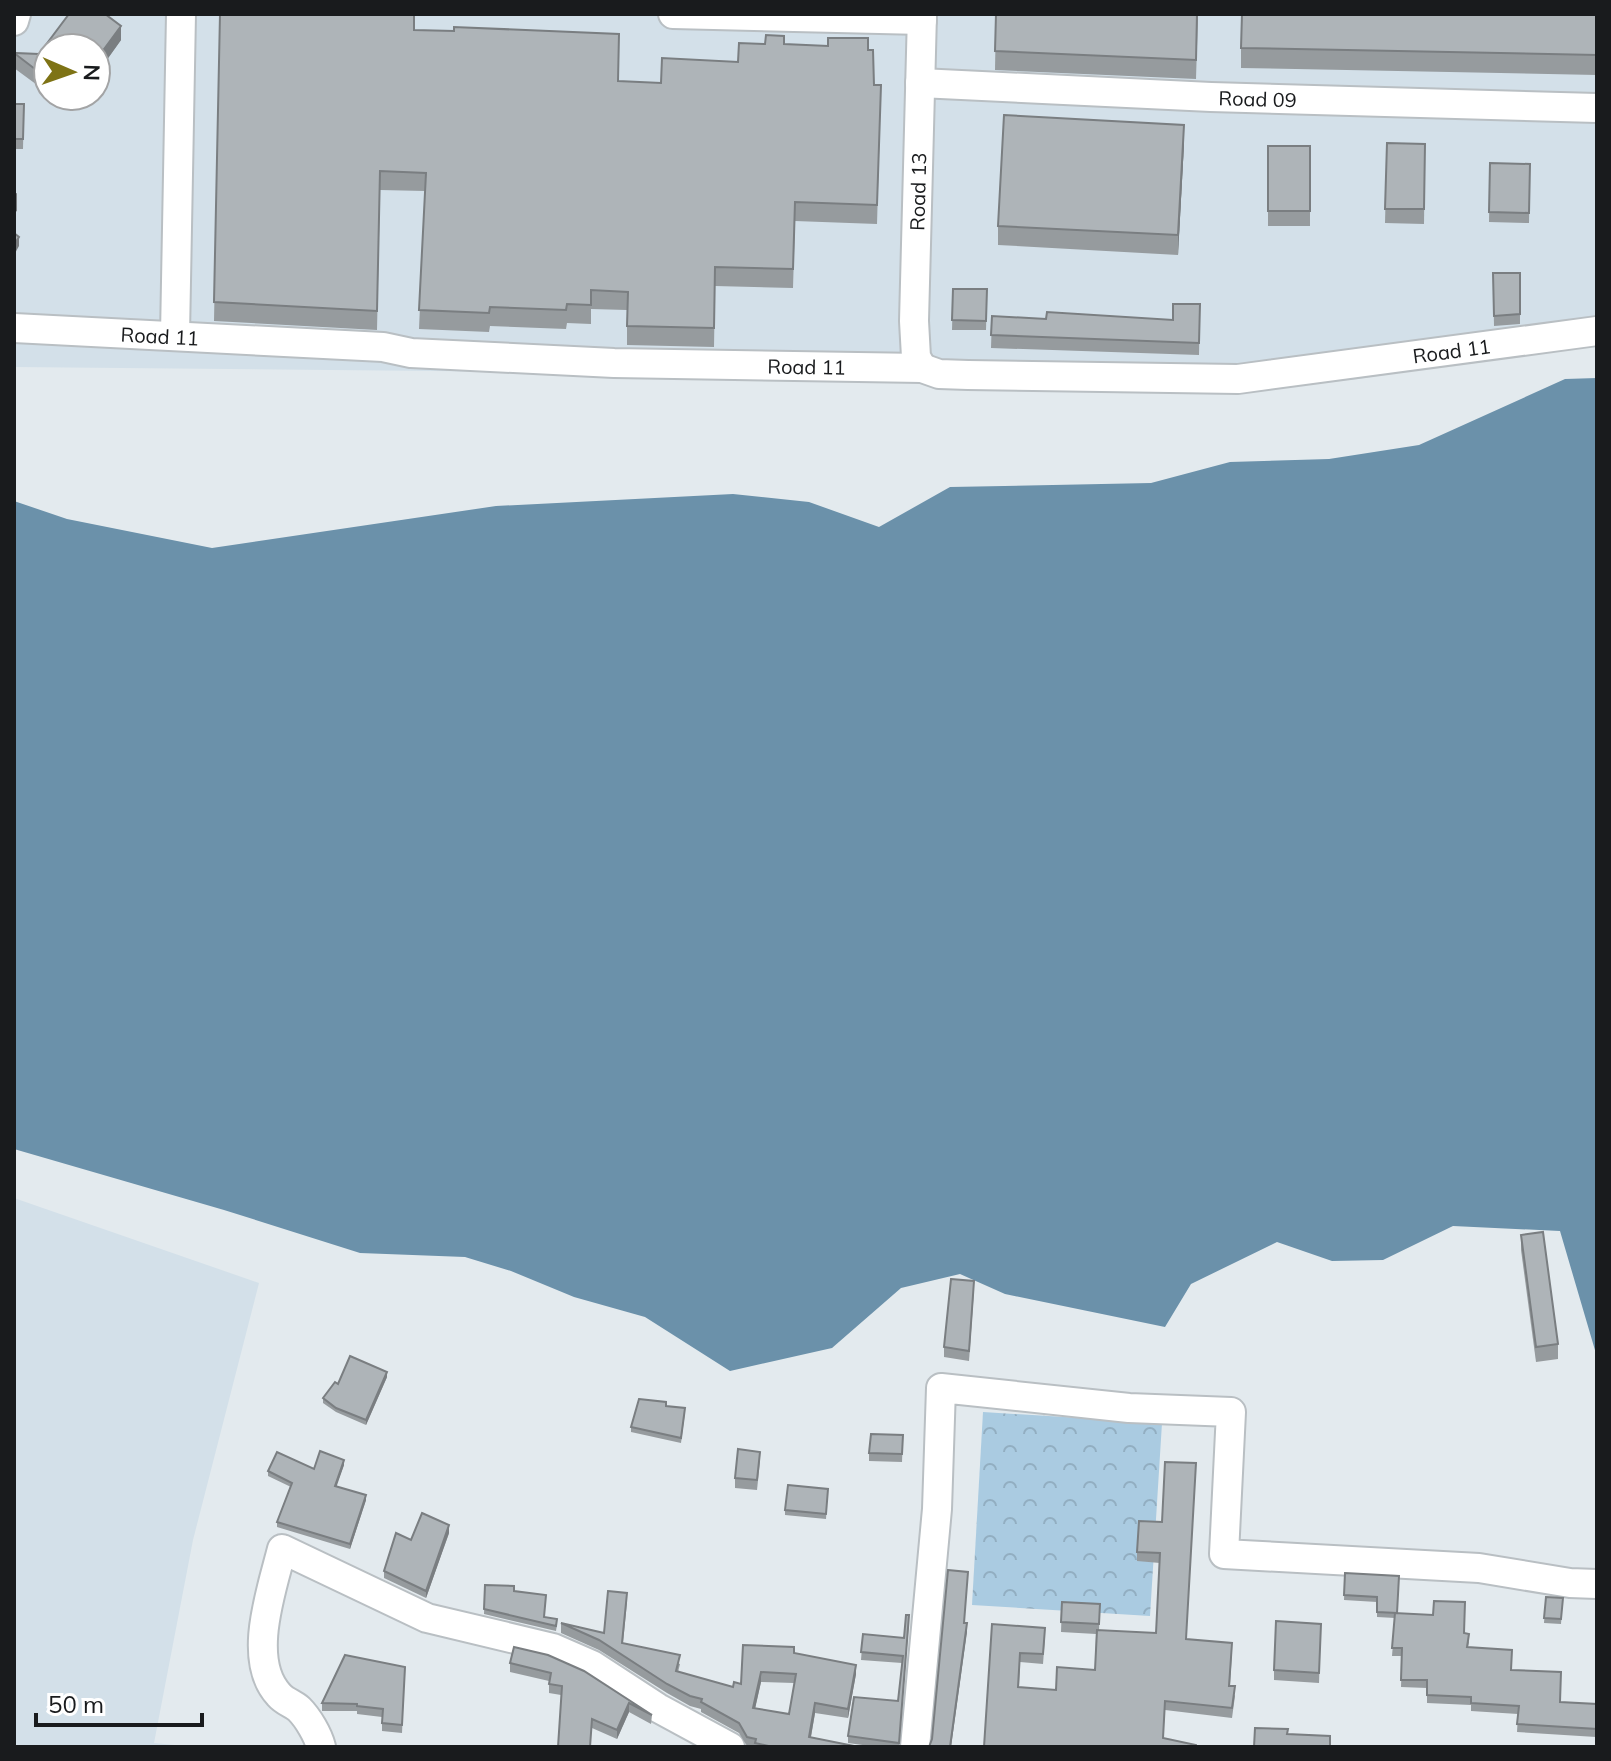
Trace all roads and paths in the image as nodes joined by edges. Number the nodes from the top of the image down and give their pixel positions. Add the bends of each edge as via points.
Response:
1 (16, 14) edge
2 (181, 14) edge
3 (673, 14) edge
4 (922, 17) edge
5 (14, 21) edge
6 (920, 83) junction
7 (1597, 108) edge
8 (14, 328) edge
9 (1597, 331) edge
10 (175, 335) junction
11 (922, 368) junction
12 (1597, 1584) edge
13 (321, 1747) edge
14 (730, 1747) edge
15 (915, 1747) edge

1 - 5 street
2 - 10 street
3 - 4 street
4 - 6 street, Road 13
6 - 7 street, Road 09
6 - 11 street, Road 13 via 914,321 916,357
8 - 10 street, Road 11
9 - 11 street, Road 11 via 1238,379 939,374
10 - 11 street, Road 11 via 467,357
12 - 15 street via 1479,1568 1224,1554 1231,1412 1129,1408 941,1388 937,1509
13 - 14 street via 301,1710 278,1694 263,1664 264,1626 282,1549 427,1618 553,1648 592,1665

